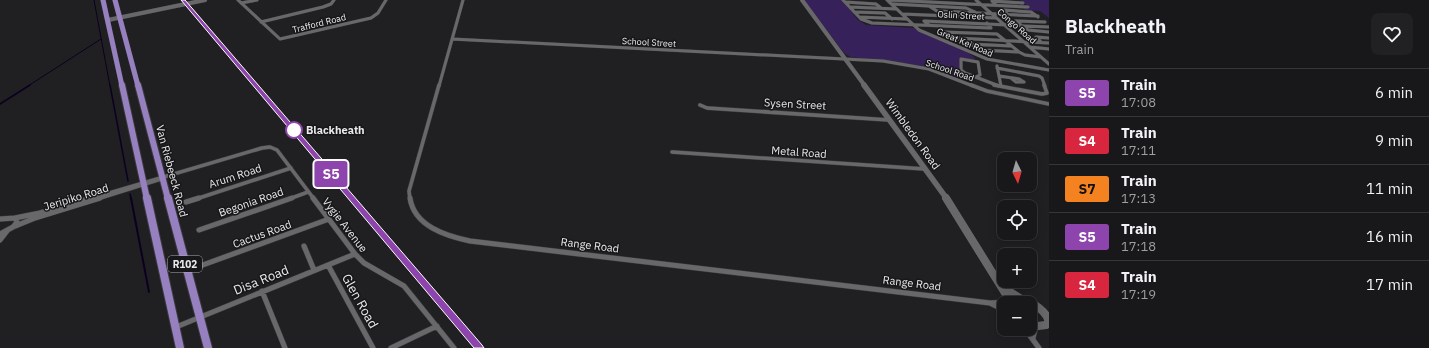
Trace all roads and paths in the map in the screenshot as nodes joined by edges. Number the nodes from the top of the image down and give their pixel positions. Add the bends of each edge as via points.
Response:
1 (103, 0) edge
2 (115, 0) edge
3 (205, 0) edge
4 (238, 0) edge
5 (257, 0) edge
6 (334, 0) edge
7 (386, 0) edge
8 (463, 0) edge
9 (802, 0) edge
10 (888, 0) edge
11 (901, 0) edge
12 (961, 0) edge
13 (976, 0) edge
14 (1020, 0) edge
15 (844, 1) edge
16 (1023, 2) junction
17 (241, 3) junction
18 (965, 3) junction
19 (892, 4) junction
20 (980, 4) junction
21 (996, 5) junction
22 (850, 7) junction
23 (1026, 7) junction
24 (881, 8) junction
25 (897, 9) junction
26 (1028, 11) junction
27 (854, 12) junction
28 (991, 13) junction
29 (902, 14) junction
30 (1007, 14) junction
31 (1038, 16) junction
32 (858, 17) junction
33 (120, 18) junction
34 (997, 18) junction
35 (892, 19) junction
36 (908, 19) junction
37 (108, 20) junction
38 (261, 22) junction
39 (1045, 22) junction
40 (986, 23) junction
41 (1003, 24) junction
42 (913, 25) junction
43 (1020, 25) junction
44 (929, 26) junction
45 (1049, 26) edge
46 (1049, 32) edge
47 (953, 37) junction
48 (1049, 38) edge
49 (452, 39) junction
50 (942, 40) junction
51 (1005, 40) junction
52 (1023, 41) junction
53 (1041, 42) junction
54 (1049, 43) edge
55 (968, 44) junction
56 (1012, 46) junction
57 (1030, 47) junction
58 (1049, 49) edge
59 (1019, 52) junction
60 (1042, 57) junction
61 (845, 59) junction
62 (996, 62) junction
63 (1049, 64) edge
64 (997, 68) junction
65 (1049, 70) edge
66 (998, 76) junction
67 (976, 77) junction
68 (1011, 78) dead end
69 (1001, 86) junction
70 (1047, 87) edge
71 (1049, 104) edge
72 (700, 105) dead end
73 (890, 120) junction
74 (672, 152) dead end
75 (291, 168) junction
76 (925, 169) junction
77 (163, 177) junction
78 (144, 183) junction
79 (308, 192) junction
80 (186, 202) dead end
81 (15, 218) junction
82 (0, 219) edge
83 (330, 219) junction
84 (11, 228) junction
85 (199, 230) dead end
86 (0, 234) edge
87 (0, 240) edge
88 (304, 246) dead end
89 (355, 254) junction
90 (328, 265) junction
91 (200, 266) dead end
92 (314, 270) junction
93 (997, 281) edge
94 (1004, 288) edge
95 (262, 292) junction
96 (1017, 296) edge
97 (990, 303) junction
98 (997, 303) edge
99 (997, 306) edge
100 (1037, 306) edge
101 (199, 317) junction
102 (1043, 324) edge
103 (437, 326) junction
104 (176, 327) junction
105 (1033, 338) joint
106 (180, 348) edge
107 (208, 348) edge
108 (285, 348) edge
109 (373, 348) edge
110 (390, 348) edge
111 (454, 348) edge
112 (1039, 348) edge

1 - 37 main road, R102
2 - 33 main road, Van Riebeeck Road / R102
3 - 33 main road
4 - 17 street, Trafford Road
5 - 17 street
6 - 38 street via 323,7
7 - 38 street, Trafford Road via 378,13 371,18 287,39 280,39
8 - 49 street, Range Road
9 - 61 main road, Wimbledon Road
10 - 11 street
10 - 19 street, Great Kei Road
11 - 18 street
12 - 18 street
13 - 20 street, Congo Road
14 - 16 street
15 - 22 street
15 - 24 street via 876,4
16 - 21 street via 992,1
16 - 23 street
17 - 38 street, Trafford Road
18 - 20 street
19 - 25 street, Great Kei Road
19 - 28 street via 929,6 937,11
20 - 21 street
20 - 28 street, Congo Road
21 - 23 street
22 - 24 street
22 - 27 street
23 - 26 street
24 - 25 street
25 - 29 street, Great Kei Road
26 - 30 street via 1003,10
26 - 31 street
27 - 32 street
27 - 35 street via 884,13
28 - 30 street
28 - 34 street, Congo Road
29 - 34 street
29 - 36 street, Great Kei Road
30 - 31 street
31 - 39 street
32 - 35 street
32 - 42 street via 872,23
33 - 37 main road
33 - 77 main road, Van Riebeeck Road / R102
34 - 41 street, Congo Road
35 - 36 street
36 - 42 street, Great Kei Road
37 - 78 main road, R102
39 - 43 street via 1015,20
39 - 45 street
40 - 41 street, Oslin Street
40 - 44 street, Oslin Street via 924,21
40 - 44 street via 992,28
41 - 43 street, Oslin Street
41 - 52 street, Congo Road
42 - 44 street
42 - 50 street, Great Kei Road
43 - 45 street, Oslin Street
43 - 46 street via 1030,31
47 - 50 street
47 - 51 street
47 - 51 street via 943,32 995,34
47 - 55 street
48 - 53 street via 1036,37
49 - 61 street, School Street
49 - 97 street, Range Road via 409,191 417,215 441,233 470,241
50 - 62 street, Great Kei Road
51 - 52 street
51 - 56 street
52 - 53 street
52 - 57 street, Congo Road
53 - 54 street
55 - 56 street
55 - 59 street via 984,50
56 - 59 street
57 - 58 street
57 - 60 street, Congo Road
59 - 60 street
60 - 63 street, Congo Road
61 - 71 street, School Road via 883,61 924,68 987,91
61 - 73 main road, Wimbledon Road
62 - 64 street
62 - 65 street, Great Kei Road
64 - 66 street
64 - 70 street via 1038,75
66 - 68 street
66 - 69 street
67 - 67 street via 962,71 961,59 976,61 980,75
67 - 69 street
69 - 70 street via 1046,94
72 - 73 street, Sysen Street via 707,108
73 - 76 main road, Wimbledon Road
74 - 76 street, Metal Road
75 - 77 street, Vygie Avenue via 276,149 268,147
75 - 79 street, Vygie Avenue
75 - 80 street, Arum Road
76 - 93 main road, Wimbledon Road via 980,249
77 - 78 street
77 - 101 main road, Van Riebeeck Road / R102
78 - 81 street, Jeripiko Road via 31,216
78 - 84 street, Jeripiko Road
78 - 104 main road, R102
79 - 83 street, Vygie Avenue
79 - 85 street, Begonia Road
81 - 82 street, Jeripiko Road
81 - 84 street via 17,222
83 - 89 street, Vygie Avenue
83 - 91 street, Cactus Road
84 - 86 street, Jeripiko Road
84 - 87 street
88 - 92 street
89 - 90 street, Disa Road
89 - 103 street, Vygie Avenue via 364,263 404,286
90 - 92 street, Disa Road
90 - 109 street, Glen Road
92 - 95 street, Disa Road
94 - 96 main road
95 - 101 street, Disa Road
95 - 108 street
97 - 98 street, Range Road
97 - 99 street, Range Road
100 - 102 main road via 1043,311
101 - 104 street, Disa Road
101 - 107 main road, Van Riebeeck Road / R102
102 - 105 street
103 - 110 street
103 - 111 street, Vygie Avenue
104 - 106 main road, R102
105 - 112 street

